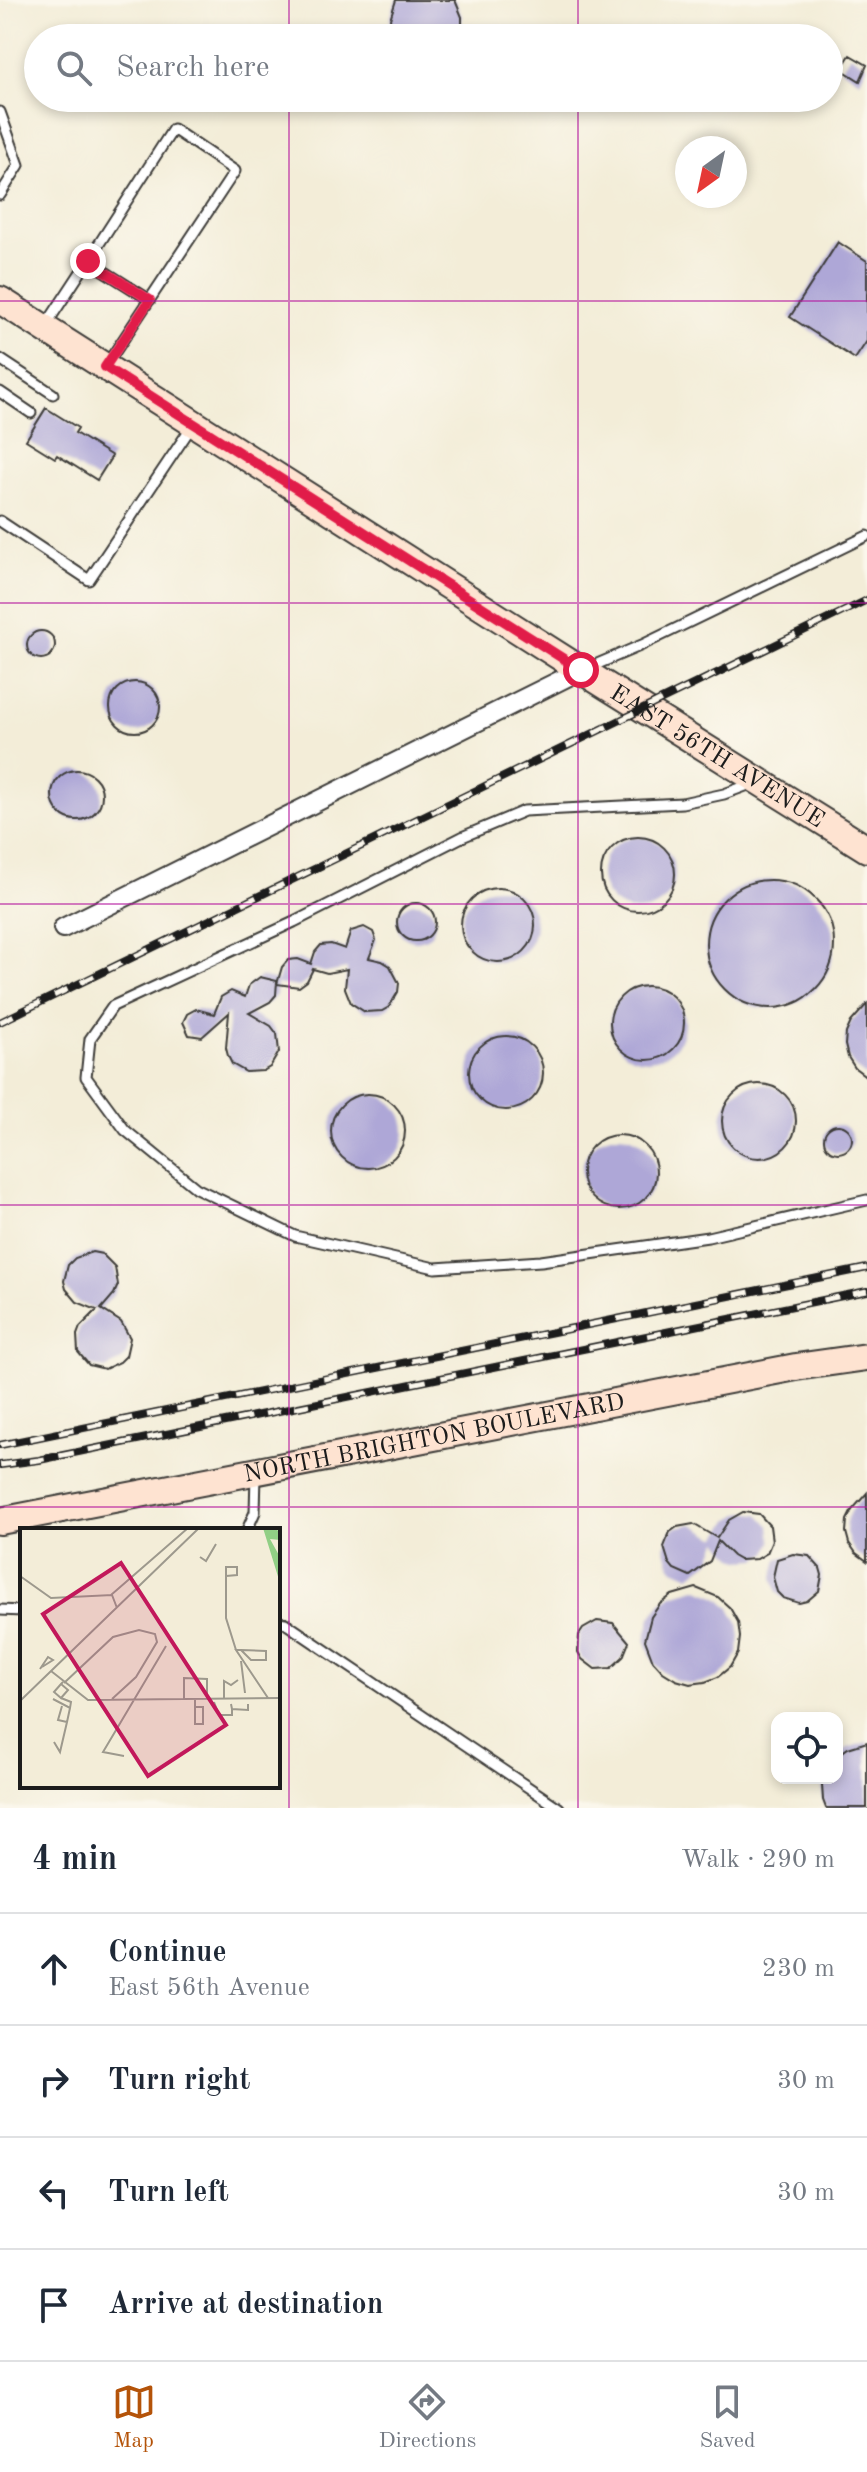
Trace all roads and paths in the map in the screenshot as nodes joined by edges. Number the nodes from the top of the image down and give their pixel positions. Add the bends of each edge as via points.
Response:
1 (0, 112) edge
2 (0, 195) edge
3 (88, 261) junction
4 (150, 300) junction
5 (3, 308) edge
6 (44, 328) junction
7 (0, 359) edge
8 (105, 367) junction
9 (0, 392) edge
10 (53, 394) dead end
11 (31, 413) dead end
12 (194, 424) junction
13 (0, 521) edge
14 (867, 536) edge
15 (581, 670) junction
16 (758, 781) junction
17 (867, 849) edge
18 (63, 928) dead end
19 (867, 1200) edge
20 (867, 1357) edge
21 (256, 1472) junction
22 (0, 1521) edge
23 (248, 1528) edge
24 (0, 1610) edge
25 (20, 1611) edge
26 (280, 1622) edge
27 (559, 1808) edge

1 - 2 lane via 19,165
3 - 4 lane
3 - 4 lane via 173,129 235,171
3 - 6 lane
4 - 8 lane
5 - 6 main road, EAST 56TH AVENUE
6 - 8 main road, EAST 56TH AVENUE
7 - 10 lane
8 - 12 main road, EAST 56TH AVENUE
9 - 11 lane
12 - 13 lane via 89,580
12 - 15 main road, EAST 56TH AVENUE
14 - 15 lane
15 - 16 main road, EAST 56TH AVENUE
15 - 18 street
16 - 17 main road, EAST 56TH AVENUE
16 - 19 lane via 682,803 524,811 462,837 113,1006 90,1039 86,1077 125,1130 196,1188 295,1236 435,1268 541,1261 708,1237
20 - 21 main road, NORTH BRIGHTON BOULEVARD
21 - 22 main road, NORTH BRIGHTON BOULEVARD
21 - 23 lane via 255,1512
24 - 25 lane
26 - 27 lane

